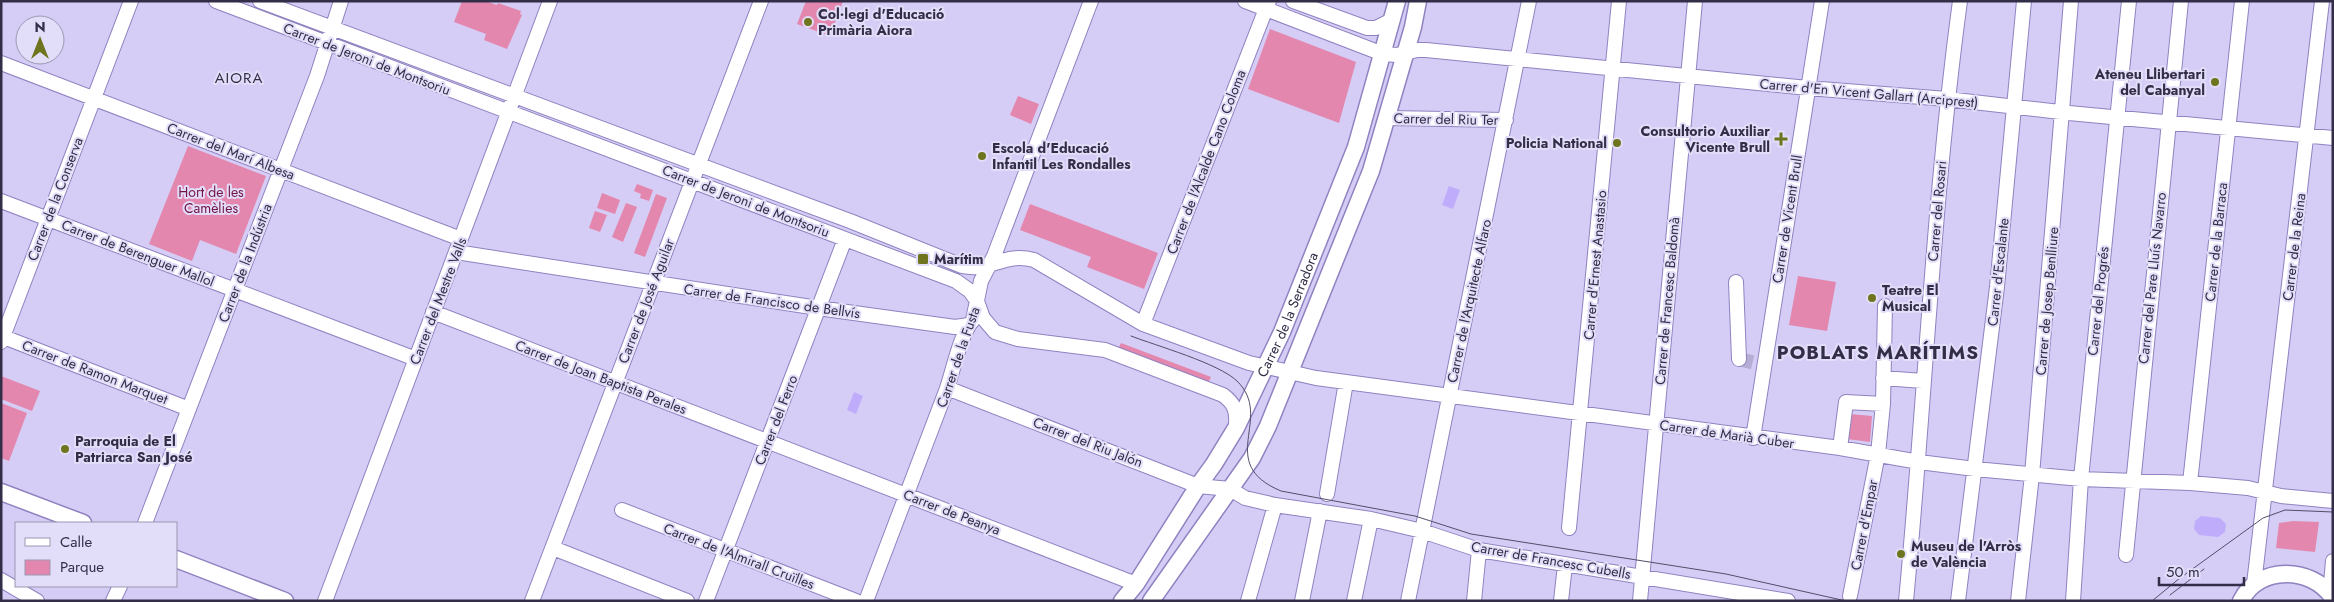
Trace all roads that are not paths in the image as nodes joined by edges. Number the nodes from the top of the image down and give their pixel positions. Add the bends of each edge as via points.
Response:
1 (131, 1) edge
2 (216, 1) edge
3 (260, 1) edge
4 (341, 1) edge
5 (550, 1) edge
6 (761, 1) edge
7 (1091, 1) edge
8 (1245, 1) edge
9 (1293, 1) edge
10 (1397, 1) edge
11 (1418, 1) edge
12 (1529, 1) edge
13 (1619, 1) edge
14 (1695, 1) edge
15 (1822, 1) edge
16 (1960, 1) edge
17 (2024, 1) edge
18 (2071, 1) edge
19 (2129, 1) edge
20 (2181, 1) edge
21 (2242, 1) edge
22 (2322, 1) edge
23 (1267, 5) edge
24 (1392, 20) junction
25 (332, 28) junction
26 (328, 43) junction
27 (1405, 53) junction
28 (1383, 54) junction
29 (1519, 60) junction
30 (1, 63) edge
31 (1613, 69) junction
32 (1688, 77) junction
33 (1808, 88) junction
34 (514, 97) junction
35 (93, 98) junction
36 (1947, 99) junction
37 (2015, 106) junction
38 (2063, 111) junction
39 (509, 114) junction
40 (1387, 118) junction
41 (2117, 118) junction
42 (1506, 120) junction
43 (2168, 122) junction
44 (2228, 129) junction
45 (2308, 136) junction
46 (2333, 138) edge
47 (698, 165) junction
48 (281, 170) junction
49 (692, 181) junction
50 (1, 201) edge
51 (48, 219) junction
52 (845, 239) junction
53 (458, 245) junction
54 (989, 265) junction
55 (1736, 282) dead end
56 (653, 283) junction
57 (235, 289) junction
58 (977, 301) junction
59 (1885, 306) dead end
60 (818, 308) junction
61 (434, 312) junction
62 (1143, 324) junction
63 (969, 325) junction
64 (2, 338) edge
65 (416, 359) junction
66 (1739, 359) dead end
67 (1265, 368) junction
68 (1290, 371) junction
69 (1883, 378) junction
70 (1924, 381) junction
71 (1346, 382) junction
72 (615, 383) junction
73 (948, 388) junction
74 (1449, 395) junction
75 (1882, 404) junction
76 (189, 409) junction
77 (1580, 413) junction
78 (1656, 424) junction
79 (1236, 428) junction
80 (1753, 438) junction
81 (768, 440) junction
82 (1840, 448) junction
83 (1878, 454) junction
84 (1919, 462) junction
85 (1975, 469) junction
86 (2032, 475) junction
87 (2082, 479) junction
88 (2132, 480) junction
89 (2190, 483) junction
90 (1198, 486) junction
91 (1230, 489) junction
92 (1, 492) edge
93 (2266, 492) junction
94 (1326, 494) dead end
95 (908, 495) junction
96 (2333, 500) edge
97 (1275, 505) junction
98 (622, 510) dead end
99 (1320, 510) junction
100 (1371, 519) junction
101 (80, 522) edge
102 (145, 522) edge
103 (1569, 528) dead end
104 (1422, 531) junction
105 (553, 548) junction
106 (1479, 550) junction
107 (726, 551) junction
108 (2126, 555) dead end
109 (178, 560) edge
110 (2333, 561) edge
111 (1565, 565) junction
112 (1642, 576) junction
113 (1, 580) edge
114 (1136, 584) junction
115 (2254, 584) junction
116 (120, 587) edge
117 (1725, 595) edge
118 (1850, 596) dead end
119 (2332, 596) edge
120 (31, 599) edge
121 (113, 601) edge
122 (285, 601) edge
123 (325, 601) edge
124 (532, 601) edge
125 (687, 601) edge
126 (706, 601) edge
127 (856, 601) edge
128 (866, 601) edge
129 (1122, 601) edge
130 (1151, 601) edge
131 (1248, 601) edge
132 (1302, 601) edge
133 (1354, 601) edge
134 (1408, 601) edge
135 (1474, 601) edge
136 (1561, 601) edge
137 (1640, 601) edge
138 (1788, 601) edge
139 (1906, 601) edge
140 (1958, 601) edge
141 (2018, 601) edge
142 (2073, 601) edge
143 (2241, 601) edge

1 - 35 street, Carrer de la Conserva
2 - 26 street, Carrer de Jeroni de Montsoriu
3 - 25 street, Carrer de Jeroni de Montsoriu
4 - 25 street, Carrer de la Indústria
5 - 34 street, Carrer del Mestre Valls
6 - 47 street, Carrer de José Aguilar
7 - 54 street, Carrer de la Fusta
8 - 23 street
9 - 24 street via 1367,28 1376,28
10 - 24 main road, Carrer de la Serradora
11 - 27 main road, Carrer de la Serradora
12 - 29 street, Carrer de l'Arquitecte Alfaro
13 - 31 street, Carrer d'Ernest Anastasio
14 - 32 street, Carrer de Francesc Baldomà
15 - 33 street, Carrer de Vicent Brull
16 - 36 street, Carrer del Rosari
17 - 37 street, Carrer d'Escalante
18 - 38 street, Carrer de Josep Benlliure
19 - 41 street, Carrer del Progrés
20 - 43 street, Carrer del Pare Lluís Navarro
21 - 44 street, Carrer de la Barraca
22 - 45 street, Carrer de la Reina
23 - 28 street
23 - 62 street, Carrer de l'Alcalde Cano Coloma
24 - 28 main road, Carrer de la Serradora
25 - 26 street, Carrer de la Indústria
25 - 34 street, Carrer de Jeroni de Montsoriu
26 - 39 street, Carrer de Jeroni de Montsoriu
26 - 48 street, Carrer de la Indústria
27 - 28 street, Carrer d'En Vicent Gallart (Arciprest)
27 - 29 street, Carrer d'En Vicent Gallart (Arciprest) via 1426,50
27 - 40 main road, Carrer de la Serradora
28 - 67 main road, Carrer de la Serradora via 1356,147
29 - 31 street, Carrer d'En Vicent Gallart (Arciprest)
29 - 42 street, Carrer de l'Arquitecte Alfaro
30 - 35 street, Carrer del Marí Albesa
31 - 32 street, Carrer d'En Vicent Gallart (Arciprest)
31 - 77 street, Carrer d'Ernest Anastasio
32 - 33 street, Carrer d'En Vicent Gallart (Arciprest)
32 - 78 street, Carrer de Francesc Baldomà
33 - 36 street, Carrer d'En Vicent Gallart (Arciprest)
33 - 80 street, Carrer de Vicent Brull via 1759,363
34 - 39 street, Carrer del Mestre Valls
34 - 47 street, Carrer de Jeroni de Montsoriu
35 - 48 street, Carrer del Marí Albesa
35 - 51 street, Carrer de la Conserva
36 - 37 street, Carrer d'En Vicent Gallart (Arciprest)
36 - 70 street, Carrer del Rosari
37 - 38 street, Carrer d'En Vicent Gallart (Arciprest)
37 - 85 street, Carrer d'Escalante
38 - 41 street, Carrer d'En Vicent Gallart (Arciprest)
38 - 86 street, Carrer de Josep Benlliure
39 - 49 street, Carrer de Jeroni de Montsoriu
39 - 53 street, Carrer del Mestre Valls
40 - 42 street, Carrer del Riu Ter
40 - 68 main road, Carrer de la Serradora via 1371,171
41 - 43 street, Carrer d'En Vicent Gallart (Arciprest)
41 - 87 street, Carrer del Progrés
42 - 74 street, Carrer de l'Arquitecte Alfaro
43 - 44 street, Carrer d'En Vicent Gallart (Arciprest)
43 - 88 street, Carrer del Pare Lluís Navarro
44 - 45 street, Carrer d'En Vicent Gallart (Arciprest)
44 - 89 street, Carrer de la Barraca
45 - 46 street, Carrer d'En Vicent Gallart (Arciprest)
45 - 93 street, Carrer de la Reina
47 - 49 street, Carrer de José Aguilar
47 - 54 street, Carrer de Jeroni de Montsoriu via 962,266 981,268
48 - 53 street, Carrer del Marí Albesa
48 - 57 street, Carrer de la Indústria
49 - 52 street, Carrer de Jeroni de Montsoriu
49 - 56 street, Carrer de José Aguilar
50 - 51 street, Carrer de Berenguer Mallol
51 - 57 street, Carrer de Berenguer Mallol
51 - 64 street, Carrer de la Conserva
52 - 58 street, Carrer de Jeroni de Montsoriu via 956,281 965,286
52 - 60 street, Carrer del Ferro
53 - 56 street, Carrer de Francisco de Bellvís
53 - 61 street, Carrer del Mestre Valls
54 - 58 street, Carrer de la Fusta via 981,281
54 - 62 street, Carrer de Jeroni de Montsoriu via 1015,257 1034,260
55 - 66 street
56 - 60 street, Carrer de Francisco de Bellvís
56 - 72 street, Carrer de José Aguilar
57 - 65 street, Carrer de Berenguer Mallol
57 - 76 street, Carrer de la Indústria
58 - 63 street, Carrer de la Fusta
58 - 79 street, Carrer de Jeroni de Montsoriu via 983,318 995,332 1018,339 1105,350 1223,395 1233,402
59 - 69 street, Carrer d'Empar
60 - 63 street, Carrer de Francisco de Bellvís via 955,327
60 - 81 street, Carrer del Ferro
61 - 65 street, Carrer del Mestre Valls
61 - 72 street, Carrer de Joan Baptista Perales
62 - 67 street, Carrer de Jeroni de Montsoriu
63 - 73 street, Carrer de la Fusta
64 - 76 street, Carrer de Ramon Marquet
65 - 123 street, Carrer del Mestre Valls
67 - 68 street, Carrer de Marià Cuber
67 - 79 main road, Carrer de la Serradora
68 - 71 street, Carrer de Marià Cuber
68 - 91 main road, Carrer de la Serradora via 1252,458
69 - 70 street
69 - 75 street, Carrer d'Empar
70 - 84 street, Carrer del Rosari
71 - 74 street, Carrer de Marià Cuber
71 - 94 street
72 - 81 street, Carrer de Joan Baptista Perales
72 - 105 street, Carrer de José Aguilar
73 - 90 street, Carrer del Riu Jalón
73 - 95 street, Carrer de la Fusta
74 - 77 street, Carrer de Marià Cuber
74 - 104 street, Carrer de l'Arquitecte Alfaro
75 - 82 street via 1846,402
75 - 83 street, Carrer d'Empar
76 - 102 street, Carrer de la Indústria
77 - 78 street, Carrer de Marià Cuber
77 - 103 street, Carrer d'Ernest Anastasio
78 - 80 street, Carrer de Marià Cuber
78 - 112 street, Carrer de Francesc Baldomà
79 - 90 main road, Carrer de la Serradora
80 - 82 street, Carrer de Marià Cuber
81 - 95 street, Carrer de Peanya
81 - 107 street, Carrer del Ferro
82 - 83 street, Carrer de Marià Cuber
83 - 84 street, Carrer de Marià Cuber
83 - 118 street, Carrer d'Empar
84 - 85 street, Carrer de Marià Cuber
84 - 139 street, Carrer del Rosari
85 - 86 street, Carrer de Marià Cuber
85 - 140 street, Carrer d'Escalante
86 - 87 street, Carrer de Marià Cuber
86 - 141 street, Carrer de Josep Benlliure
87 - 88 street, Carrer de Marià Cuber
87 - 142 street, Carrer del Progrés
88 - 89 street, Carrer de Marià Cuber
88 - 108 street, Carrer del Pare Lluís Navarro
89 - 93 street, Carrer de Marià Cuber
90 - 91 street, Carrer del Riu Jalón
90 - 114 main road, Carrer de la Serradora
91 - 97 street, Carrer de Francesc Cubells via 1245,498
91 - 130 main road, Carrer de la Serradora
92 - 101 main road
93 - 96 street, Carrer de Marià Cuber
93 - 115 street, Carrer de la Reina
95 - 114 street, Carrer de Peanya
95 - 128 street, Carrer de la Fusta
97 - 99 street, Carrer de Francesc Cubells
97 - 131 street
98 - 107 street, Carrer de l'Almirall Cruïlles
99 - 100 street, Carrer de Francesc Cubells
99 - 132 street
100 - 104 street, Carrer de Francesc Cubells
100 - 133 street
104 - 106 street, Carrer de Francesc Cubells
104 - 134 street, Carrer de l'Arquitecte Alfaro
105 - 124 street, Carrer de José Aguilar
105 - 125 street
106 - 111 street, Carrer de Francesc Cubells
106 - 135 street
107 - 126 street, Carrer del Ferro
107 - 127 street, Carrer de l'Almirall Cruïlles
109 - 122 main road
110 - 119 street
111 - 112 street, Carrer de Francesc Cubells
111 - 136 street
112 - 117 street, Carrer de Francesc Cubells
112 - 137 street, Carrer de Francesc Baldomà
113 - 120 street
114 - 129 main road, Carrer de la Serradora
115 - 119 main road via 2274,575 2292,574 2309,578
115 - 143 main road
116 - 121 street
117 - 138 street, Carrer de Francesc Cubells

